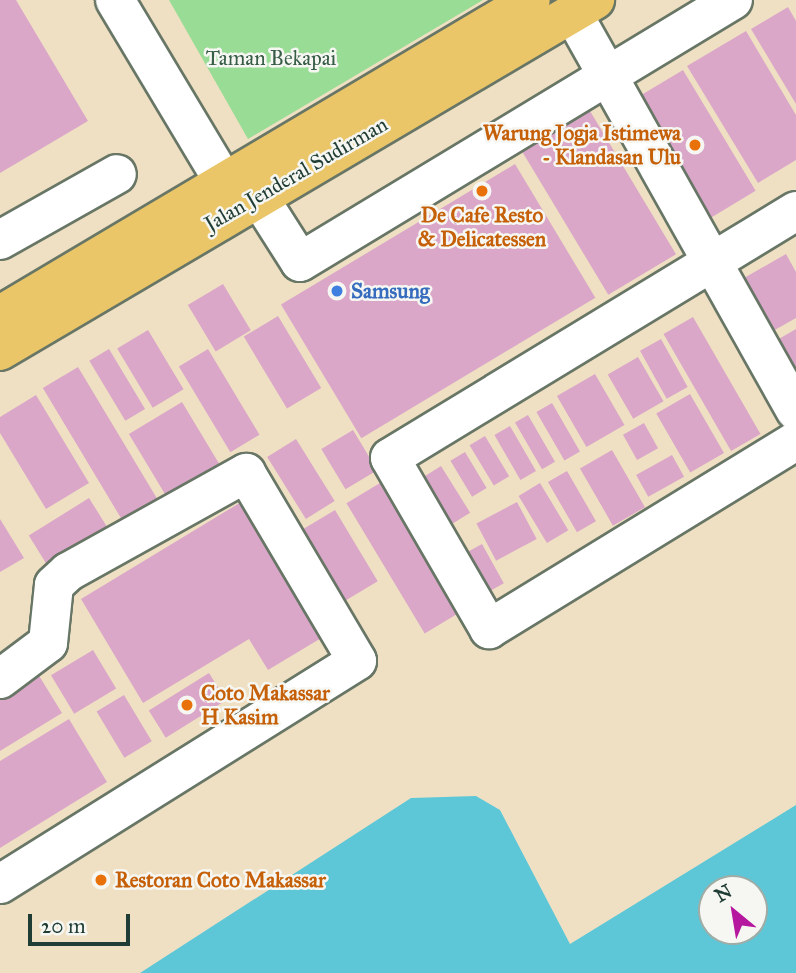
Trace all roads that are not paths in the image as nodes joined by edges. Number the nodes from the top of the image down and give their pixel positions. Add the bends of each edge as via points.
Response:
1 (115, 0) edge
2 (531, 0) edge
3 (733, 0) edge
4 (584, 7) edge
5 (607, 76) junction
6 (117, 174) dead end
7 (240, 195) junction
8 (796, 211) edge
9 (0, 240) edge
10 (713, 263) junction
11 (0, 315) edge
12 (0, 351) edge
13 (796, 411) edge
14 (796, 441) edge
15 (0, 679) edge
16 (0, 884) edge

1 - 7 street
2 - 7 highway, Jalan Jenderal Sudirman
3 - 5 street
4 - 5 street
4 - 7 highway, Jalan Jenderal Sudirman
5 - 7 street via 300,262
5 - 10 street
6 - 9 street
7 - 11 highway, Jalan Jenderal Sudirman
7 - 12 highway, Jalan Jenderal Sudirman
8 - 10 street
10 - 13 street
10 - 14 street via 390,458 489,629
15 - 16 street via 48,643 54,585 68,572 246,473 357,660

